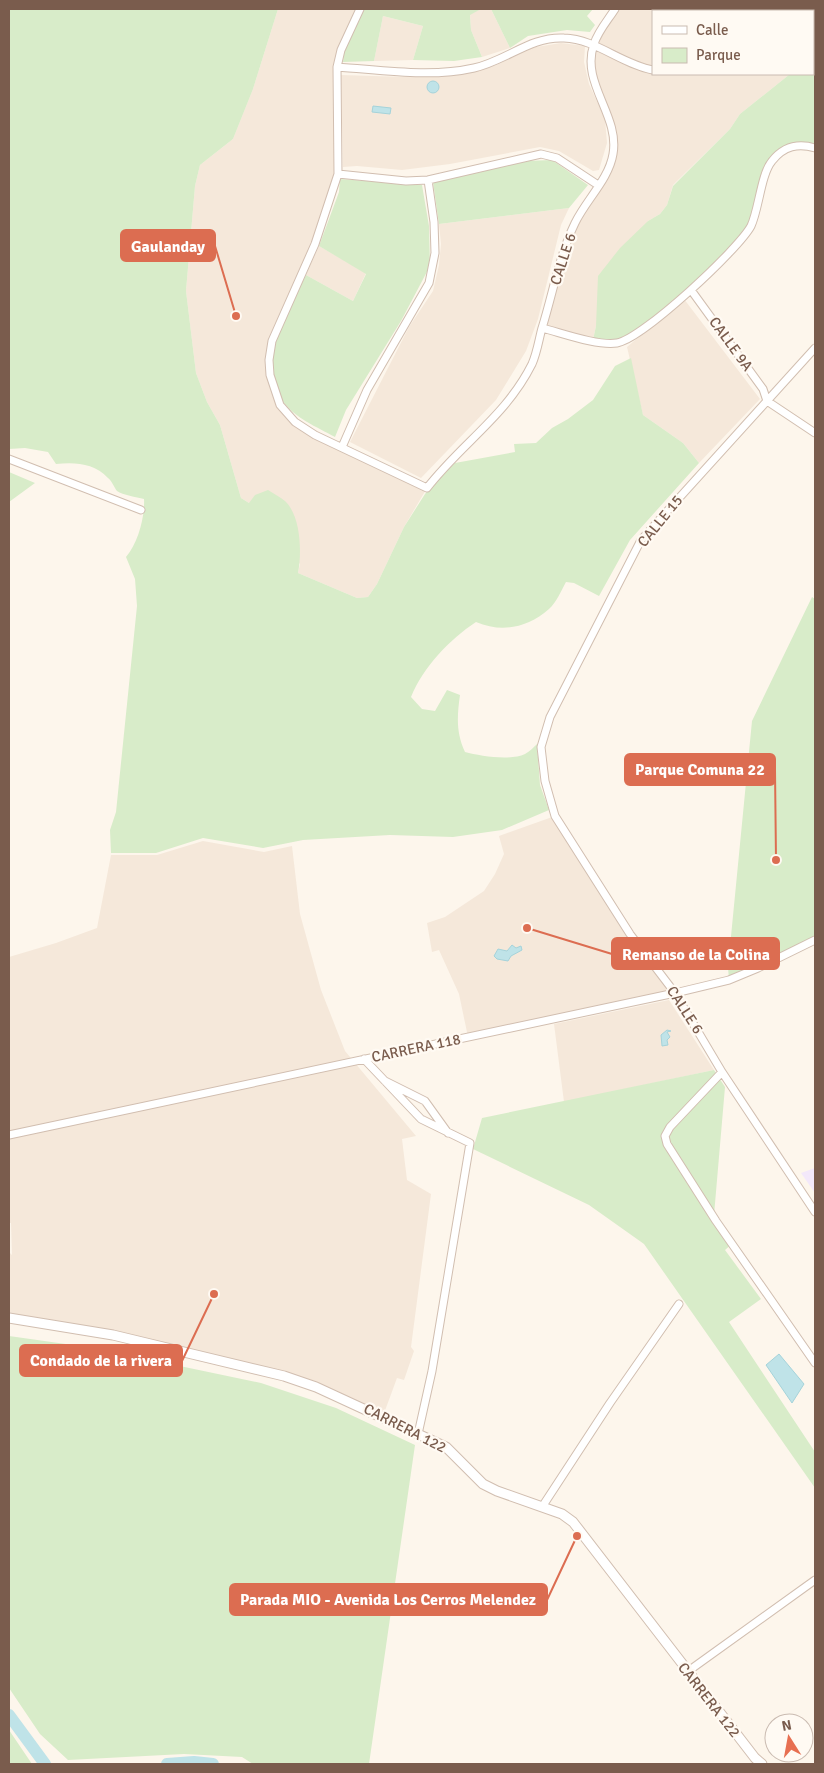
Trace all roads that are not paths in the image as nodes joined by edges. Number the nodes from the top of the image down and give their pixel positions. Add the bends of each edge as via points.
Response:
1 (360, 9) edge
2 (615, 9) edge
3 (594, 45) junction
4 (337, 67) junction
5 (652, 70) edge
6 (815, 148) edge
7 (338, 174) junction
8 (428, 180) junction
9 (598, 185) junction
10 (691, 290) junction
11 (542, 328) junction
12 (815, 348) edge
13 (767, 401) junction
14 (815, 433) edge
15 (342, 447) junction
16 (9, 459) edge
17 (141, 510) dead end
18 (545, 781) joint
19 (815, 940) edge
20 (676, 993) junction
21 (364, 1059) junction
22 (722, 1072) junction
23 (380, 1078) junction
24 (449, 1134) junction
25 (9, 1135) edge
26 (815, 1212) edge
27 (679, 1304) dead end
28 (9, 1318) edge
29 (815, 1364) edge
30 (418, 1434) junction
31 (542, 1507) junction
32 (815, 1580) edge
33 (687, 1672) junction
34 (756, 1762) edge

1 - 4 street via 341,50
2 - 3 street, CALLE 6
3 - 4 street via 564,38 538,40 492,63 459,72
3 - 5 street via 627,63
3 - 9 street, CALLE 6 via 592,72 614,130 615,141 612,161
4 - 7 street
6 - 10 street via 802,144 785,148 770,162 751,225
7 - 8 street
7 - 15 street via 315,244 272,341 269,360 270,375 280,405 295,422 315,436
8 - 9 street via 541,154 564,161
8 - 15 street via 435,253 429,283 367,390
9 - 11 street, CALLE 6 via 575,223 561,259
10 - 11 street via 630,339 616,343
10 - 13 street, CALLE 9A via 763,389
11 - 15 street, CALLE 6 via 533,362 516,394 448,462 428,488
12 - 13 street, CALLE 15
13 - 14 street
13 - 18 street, CALLE 15 via 641,540 550,717 542,747
16 - 17 street
18 - 20 street, CALLE 6 via 555,816 572,845 630,934
19 - 20 street, CARRERA 118 via 729,980
20 - 21 street, CARRERA 118
20 - 22 street, CALLE 6
21 - 23 street
21 - 25 street, CARRERA 118
22 - 26 street, CALLE 6
22 - 29 street via 670,1127 665,1136 667,1144
23 - 24 street via 422,1119
23 - 24 street via 425,1101
24 - 30 street via 470,1143 432,1371
27 - 31 street
28 - 30 street, CARRERA 122 via 113,1335 284,1376 342,1397
30 - 31 street, CARRERA 122 via 446,1447 483,1484
31 - 33 street, CARRERA 122 via 573,1522
32 - 33 street
33 - 34 street, CARRERA 122

